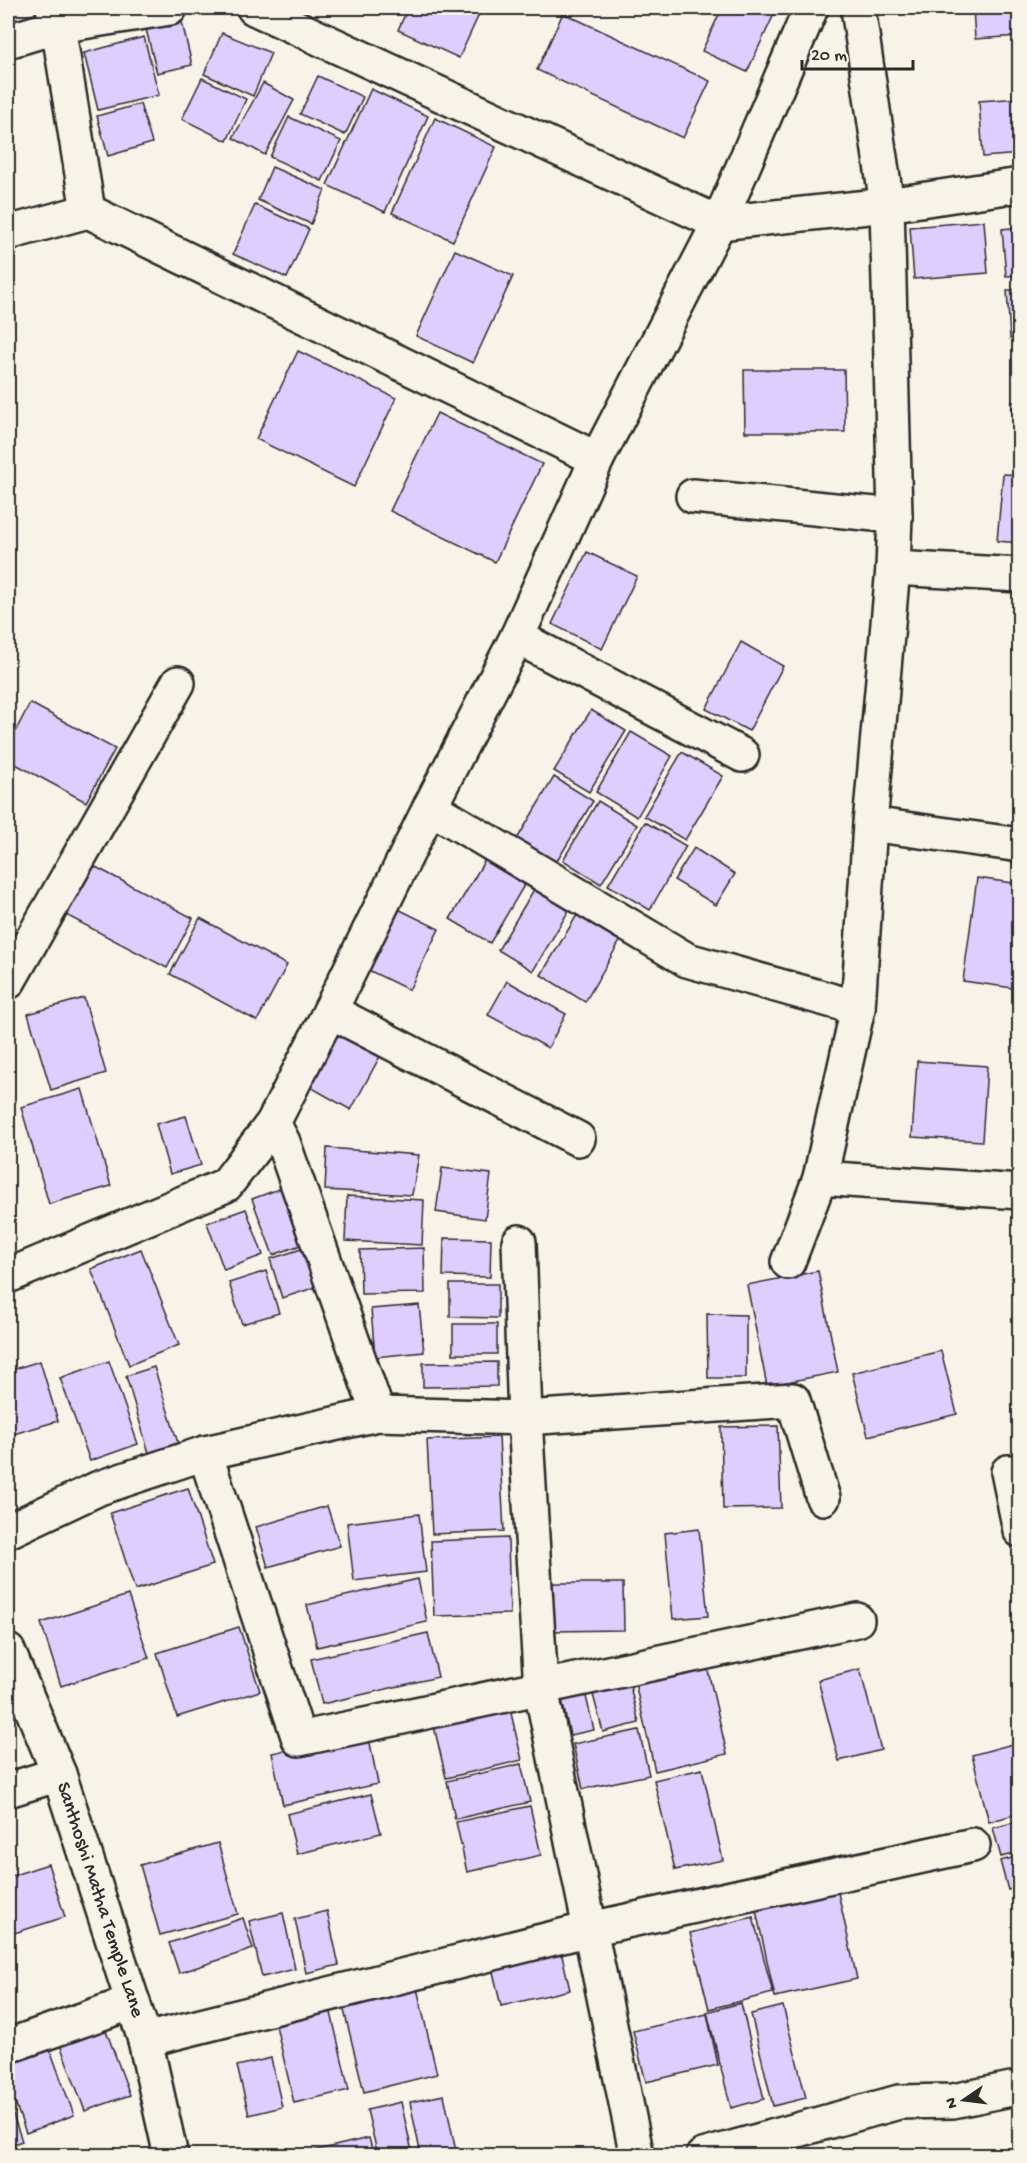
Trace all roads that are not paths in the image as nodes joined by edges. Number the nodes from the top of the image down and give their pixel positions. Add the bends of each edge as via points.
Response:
1 (170, 8) edge
2 (254, 8) edge
3 (811, 8) edge
4 (858, 8) edge
5 (56, 17) edge
6 (8, 41) edge
7 (1020, 185) edge
8 (887, 205) junction
9 (88, 211) junction
10 (719, 223) junction
11 (8, 233) edge
12 (597, 459) junction
13 (693, 496) dead end
14 (895, 516) junction
15 (893, 568) junction
16 (1020, 574) edge
17 (517, 637) junction
18 (178, 683) dead end
19 (742, 755) dead end
20 (430, 807) junction
21 (870, 824) junction
22 (1020, 845) edge
23 (8, 982) edge
24 (858, 1008) junction
25 (330, 1011) junction
26 (273, 1123) junction
27 (578, 1138) dead end
28 (819, 1178) junction
29 (1020, 1192) edge
30 (519, 1242) dead end
31 (788, 1262) dead end
32 (8, 1276) edge
33 (378, 1414) junction
34 (525, 1418) junction
35 (205, 1453) junction
36 (1020, 1472) edge
37 (823, 1498) dead end
38 (1020, 1530) edge
39 (8, 1531) edge
40 (857, 1620) dead end
41 (8, 1651) edge
42 (541, 1689) junction
43 (59, 1774) junction
44 (8, 1791) edge
45 (973, 1845) dead end
46 (590, 1929) junction
47 (133, 2002) junction
48 (145, 2040) junction
49 (8, 2046) edge
50 (1011, 2089) dead end
51 (171, 2156) edge
52 (637, 2156) edge
53 (703, 2156) edge

1 - 5 street
2 - 10 street
3 - 10 street
4 - 8 street
5 - 6 street
5 - 9 street
7 - 8 street
8 - 10 street
8 - 14 street
9 - 11 street
9 - 12 street
10 - 12 street
12 - 17 street
13 - 14 street
14 - 15 street
15 - 16 street
15 - 21 street
17 - 19 street
17 - 20 street
18 - 23 street
20 - 24 street via 687,960
20 - 25 street
21 - 22 street
21 - 24 street
24 - 28 street
25 - 26 street
25 - 27 street
26 - 32 street via 226,1185
26 - 33 street
28 - 29 street
28 - 31 street
30 - 34 street
33 - 34 street
33 - 35 street
34 - 37 street via 793,1400
34 - 42 street
35 - 39 street via 99,1488
35 - 42 street via 299,1739
36 - 38 street via 1008,1472
40 - 42 street
41 - 43 street, Santhoshi Matha Temple Lane
42 - 46 street
43 - 44 street
43 - 47 street, Santhoshi Matha Temple Lane
45 - 46 street
46 - 48 street
46 - 52 street
47 - 48 street, Santhoshi Matha Temple Lane
47 - 49 street
48 - 51 street, Santhoshi Matha Temple Lane
50 - 53 street via 953,2101 899,2102

